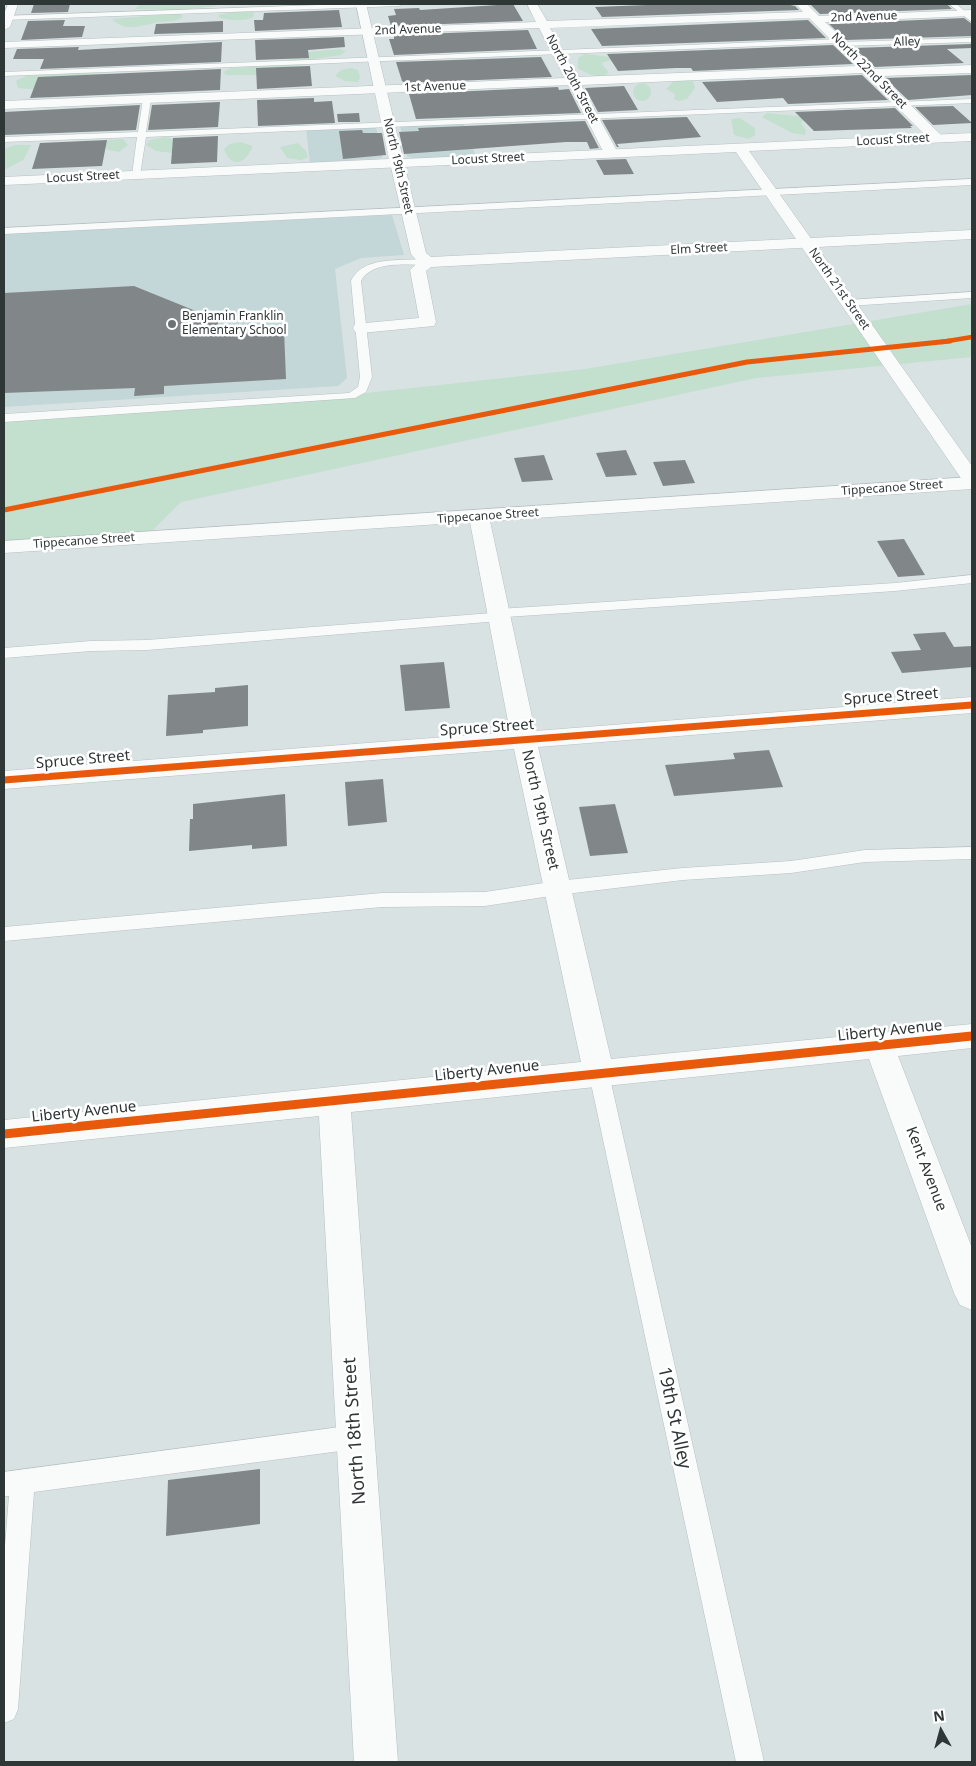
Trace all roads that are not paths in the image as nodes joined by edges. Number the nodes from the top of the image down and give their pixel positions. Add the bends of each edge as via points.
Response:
1 (13, 4) edge
2 (361, 4) edge
3 (399, 4) edge
4 (532, 4) edge
5 (801, 4) edge
6 (952, 4) edge
7 (969, 15) edge
8 (814, 17) junction
9 (5, 21) edge
10 (543, 24) junction
11 (367, 31) junction
12 (972, 40) edge
13 (840, 43) junction
14 (4, 45) edge
15 (558, 52) junction
16 (374, 60) junction
17 (972, 69) edge
18 (869, 71) junction
19 (4, 74) edge
20 (574, 82) junction
21 (381, 90) junction
22 (147, 99) junction
23 (972, 101) edge
24 (901, 104) junction
25 (4, 105) edge
26 (591, 116) junction
27 (389, 125) junction
28 (142, 135) junction
29 (972, 137) edge
30 (936, 138) junction
31 (4, 140) edge
32 (739, 148) junction
33 (611, 153) junction
34 (398, 163) junction
35 (136, 175) junction
36 (4, 180) edge
37 (972, 182) edge
38 (770, 193) junction
39 (408, 210) junction
40 (4, 231) edge
41 (972, 234) edge
42 (807, 244) junction
43 (427, 262) junction
44 (972, 295) edge
45 (848, 304) junction
46 (361, 328) junction
47 (4, 418) edge
48 (972, 482) edge
49 (479, 516) junction
50 (4, 547) edge
51 (972, 579) edge
52 (499, 615) junction
53 (4, 653) edge
54 (972, 704) edge
55 (524, 739) junction
56 (4, 780) edge
57 (972, 853) edge
58 (558, 888) junction
59 (4, 934) edge
60 (972, 1036) edge
61 (879, 1046) junction
62 (599, 1074) junction
63 (334, 1100) junction
64 (4, 1134) edge
65 (972, 1293) edge
66 (356, 1437) junction
67 (14, 1483) edge
68 (4, 1709) edge
69 (376, 1762) edge
70 (750, 1762) edge

1 - 9 street
2 - 3 lane
2 - 9 lane
2 - 11 street, North 19th Street
4 - 10 street, North 20th Street
5 - 8 street, North 22nd Street
6 - 7 lane
7 - 8 street, 2nd Avenue
8 - 10 street, 2nd Avenue
8 - 13 street, North 22nd Street
10 - 11 street, 2nd Avenue
10 - 15 street, North 20th Street
11 - 14 street, 2nd Avenue
11 - 16 street, North 19th Street
12 - 13 lane, Alley
13 - 15 lane, Alley
13 - 18 street, North 22nd Street
15 - 16 lane, Alley
15 - 20 street, North 20th Street
16 - 19 lane, Alley
16 - 21 street, North 19th Street
17 - 18 street, 1st Avenue
18 - 20 street, 1st Avenue
18 - 24 street, North 22nd Street
20 - 21 street, 1st Avenue
20 - 26 street, North 20th Street
21 - 22 street, 1st Avenue
21 - 27 street, North 19th Street
22 - 25 street, 1st Avenue
22 - 28 lane
23 - 24 lane
24 - 26 lane
24 - 30 street, North 22nd Street
26 - 27 lane
26 - 33 street, North 20th Street
27 - 28 lane
27 - 34 street, North 19th Street
28 - 31 lane
28 - 35 lane
29 - 30 street, Locust Street
30 - 32 street, Locust Street
32 - 33 street, Locust Street
32 - 38 street, North 21st Street
33 - 34 street, Locust Street
34 - 35 street, Locust Street
34 - 39 street, North 19th Street
35 - 36 street, Locust Street
37 - 38 lane
38 - 39 lane
38 - 42 street, North 21st Street
39 - 40 lane
39 - 43 street, North 19th Street via 419,254
41 - 42 street, Elm Street
42 - 43 street, Elm Street
42 - 45 street, North 21st Street
43 - 46 lane via 378,265 357,275
43 - 46 street via 418,270 428,322
44 - 45 lane
45 - 48 street, North 21st Street
46 - 47 lane via 366,385 351,396
48 - 49 street, Tippecanoe Street
49 - 50 street, Tippecanoe Street
49 - 52 street, North 19th Street
51 - 52 lane
52 - 53 lane via 156,644
52 - 55 street, North 19th Street
54 - 55 street, Spruce Street
55 - 56 street, Spruce Street
55 - 58 street, North 19th Street
57 - 58 lane via 865,856 791,867 683,874
58 - 59 lane via 485,899 382,900
58 - 62 street, North 19th Street
60 - 61 street, Liberty Avenue
61 - 62 street, Liberty Avenue
61 - 65 street, Kent Avenue
62 - 63 street, Liberty Avenue
62 - 70 lane, 19th St Alley
63 - 64 street, Liberty Avenue
63 - 66 street, North 18th Street
66 - 67 lane
66 - 69 street, North 18th Street
67 - 68 lane

